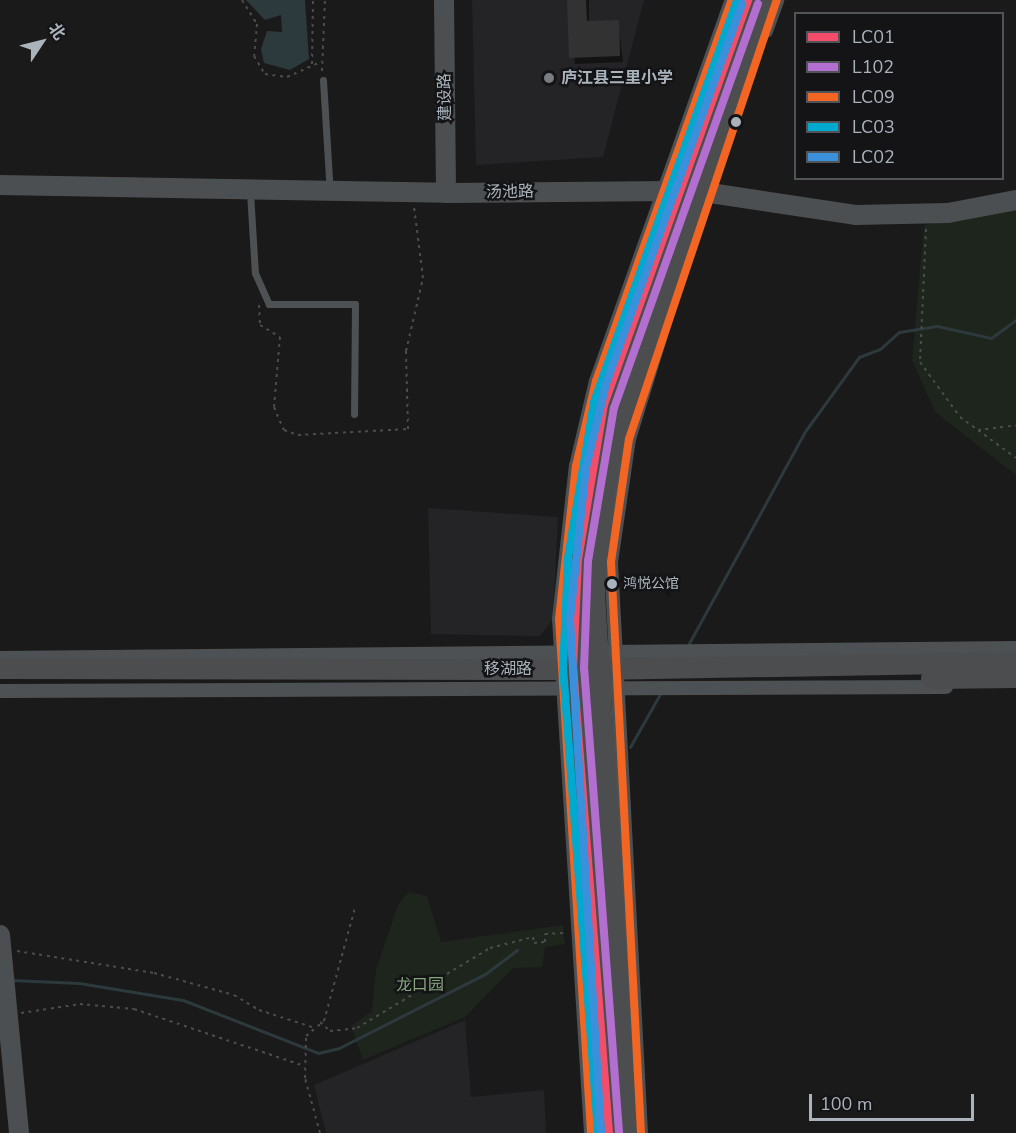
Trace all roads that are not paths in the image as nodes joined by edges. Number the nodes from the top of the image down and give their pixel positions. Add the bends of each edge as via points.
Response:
1 (444, 0) edge
2 (732, 0) edge
3 (748, 0) edge
4 (766, 0) edge
5 (777, 0) edge
6 (323, 80) road end
7 (0, 176) edge
8 (328, 179) junction
9 (0, 185) edge
10 (688, 187) junction
11 (446, 188) junction
12 (250, 190) junction
13 (1016, 192) edge
14 (1016, 200) edge
15 (354, 414) dead end
16 (1016, 648) edge
17 (0, 658) edge
18 (1016, 662) edge
19 (0, 668) edge
20 (672, 672) junction
21 (568, 673) junction
22 (606, 673) junction
23 (1016, 677) edge
24 (0, 679) edge
25 (1016, 687) edge
26 (0, 692) edge
27 (1, 946) edge
28 (19, 1133) edge
29 (591, 1133) edge
30 (609, 1133) edge
31 (626, 1133) edge
32 (641, 1133) edge

1 - 11 street, 建设路
2 - 10 street
3 - 10 main road
4 - 10 main road
5 - 10 street
6 - 8 lane
7 - 8 street, 汤池路
8 - 11 street, 汤池路
9 - 12 street, 汤池路
10 - 11 street, 汤池路
10 - 13 street, 汤池路 via 854,207 946,205
10 - 14 street, 汤池路 via 855,215 927,214
10 - 21 main road via 604,405 578,560
10 - 22 main road via 606,478 594,593
11 - 12 street, 汤池路
12 - 15 lane via 255,273 269,304 355,304
16 - 20 street, 移湖路
17 - 21 street, 移湖路
18 - 20 main road, 移湖路
19 - 21 main road, 移湖路
20 - 22 main road, 移湖路
20 - 23 main road, 移湖路
20 - 25 street, 移湖路
21 - 22 main road, 移湖路
21 - 24 main road, 移湖路
21 - 26 street, 移湖路
21 - 29 street
21 - 30 main road
22 - 31 main road
22 - 32 street
27 - 28 street

